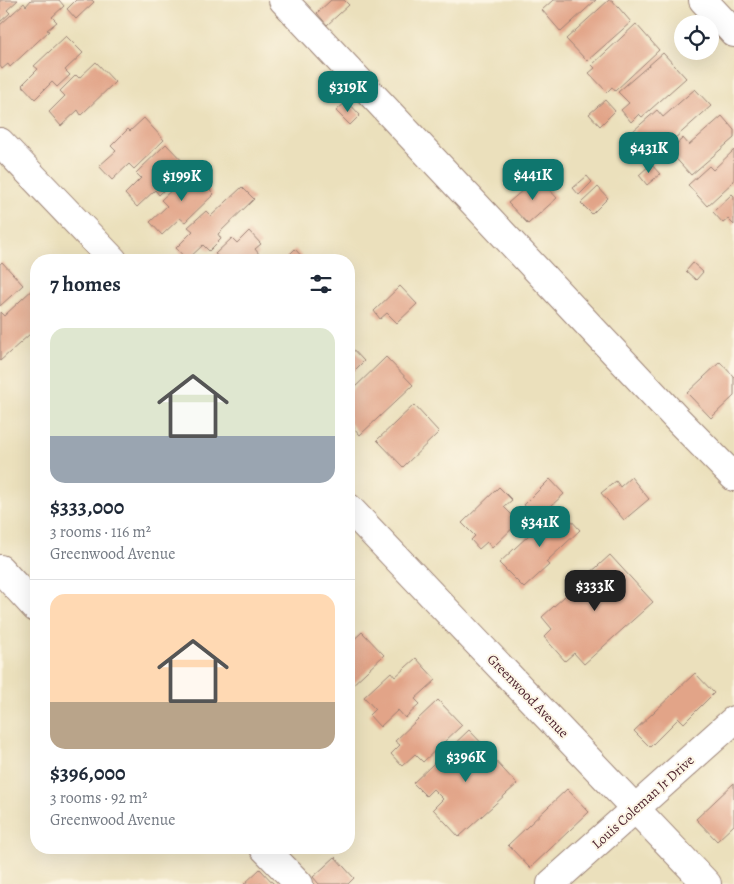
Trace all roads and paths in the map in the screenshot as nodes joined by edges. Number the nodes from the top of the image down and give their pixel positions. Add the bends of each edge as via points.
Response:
1 (283, 0) edge
2 (703, 0) edge
3 (734, 33) edge
4 (0, 142) edge
5 (107, 254) edge
6 (734, 477) edge
7 (355, 514) edge
8 (0, 569) edge
9 (30, 602) edge
10 (734, 720) edge
11 (635, 809) junction
12 (270, 854) edge
13 (299, 884) edge
14 (551, 884) edge
15 (707, 884) edge

1 - 6 street
2 - 3 street
4 - 5 street
7 - 11 street, Greenwood Avenue
8 - 9 street
10 - 11 street, Louis Coleman Jr Drive
11 - 14 street, Louis Coleman Jr Drive
11 - 15 street, Greenwood Avenue
12 - 13 street

